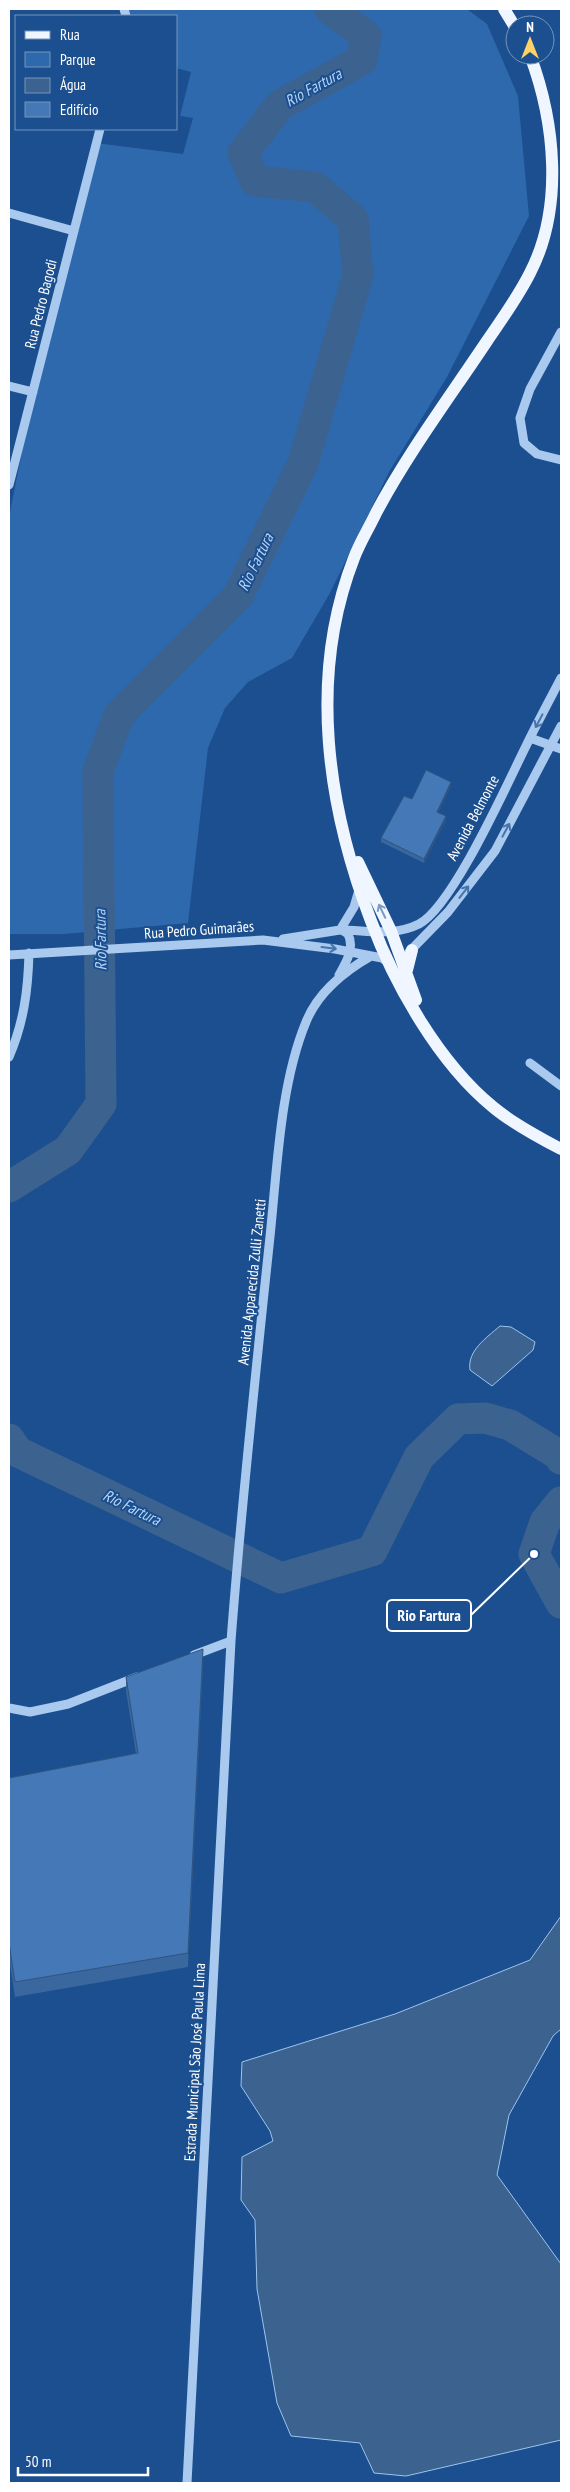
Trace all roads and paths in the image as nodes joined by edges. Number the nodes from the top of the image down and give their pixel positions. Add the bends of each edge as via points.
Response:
1 (534, 65) edge
2 (100, 130) edge
3 (9, 213) edge
4 (74, 231) junction
5 (561, 332) edge
6 (9, 386) edge
7 (32, 392) junction
8 (561, 460) edge
9 (9, 486) edge
10 (561, 678) edge
11 (561, 726) edge
12 (530, 738) junction
13 (551, 744) junction
14 (561, 749) edge
15 (344, 833) junction
16 (359, 890) junction
17 (340, 930) junction
18 (392, 931) junction
19 (376, 933) junction
20 (263, 940) junction
21 (412, 950) junction
22 (350, 952) junction
23 (29, 953) junction
24 (9, 955) edge
25 (371, 956) junction
26 (401, 956) junction
27 (389, 963) junction
28 (407, 970) junction
29 (336, 980) junction
30 (426, 1028) junction
31 (9, 1057) edge
32 (530, 1063) dead end
33 (560, 1081) edge
34 (561, 1149) edge
35 (230, 1641) junction
36 (184, 1659) edge
37 (147, 1673) edge
38 (9, 1708) edge
39 (186, 2483) edge

1 - 15 main road via 542,87 551,148 551,193 546,227 531,271 395,477 354,557 342,598 333,640 326,707 329,758
2 - 4 street, Rua Pedro Bagodi
3 - 4 street
4 - 7 street, Rua Pedro Bagodi
5 - 8 street via 530,389 520,418 524,443 537,454
6 - 7 street
7 - 9 street, Rua Pedro Bagodi
10 -> 12 street, Avenida Belmonte
11 - 13 street, Avenida Belmonte
12 - 13 street
12 - 18 street, Avenida Belmonte via 484,832 446,894 420,923
13 - 14 street
21 -> 13 street, Avenida Belmonte via 448,912 495,850
15 - 16 main road
18 -> 15 main road
16 - 17 street via 354,907
16 - 19 main road
17 - 19 street, Avenida Belmonte
17 - 20 street, Avenida Belmonte via 299,938
17 - 22 street via 350,938
18 - 19 street, Avenida Belmonte
18 - 26 main road
19 - 27 main road
20 -> 22 street, Rua Pedro Guimarães
20 - 23 street, Rua Pedro Guimarães
21 - 26 street, Avenida Belmonte
21 - 28 main road
22 - 25 street, Rua Pedro Guimarães
22 - 29 street
23 - 24 street, Rua Pedro Guimarães
23 - 31 street via 26,1009
25 - 27 street, Rua Pedro Guimarães
25 - 29 street, Avenida Apparecida Zulli Zanetti
26 - 27 street, Avenida Belmonte
26 - 28 main road
27 - 30 main road
28 - 30 main road
29 - 35 street, Avenida Apparecida Zulli Zanetti via 315,1004 294,1054 282,1127
30 - 34 main road via 462,1076 493,1108
32 - 33 street
35 - 36 street
35 - 39 street, Estrada Municipal São José Paula Lima
37 - 38 street via 68,1704 30,1712

